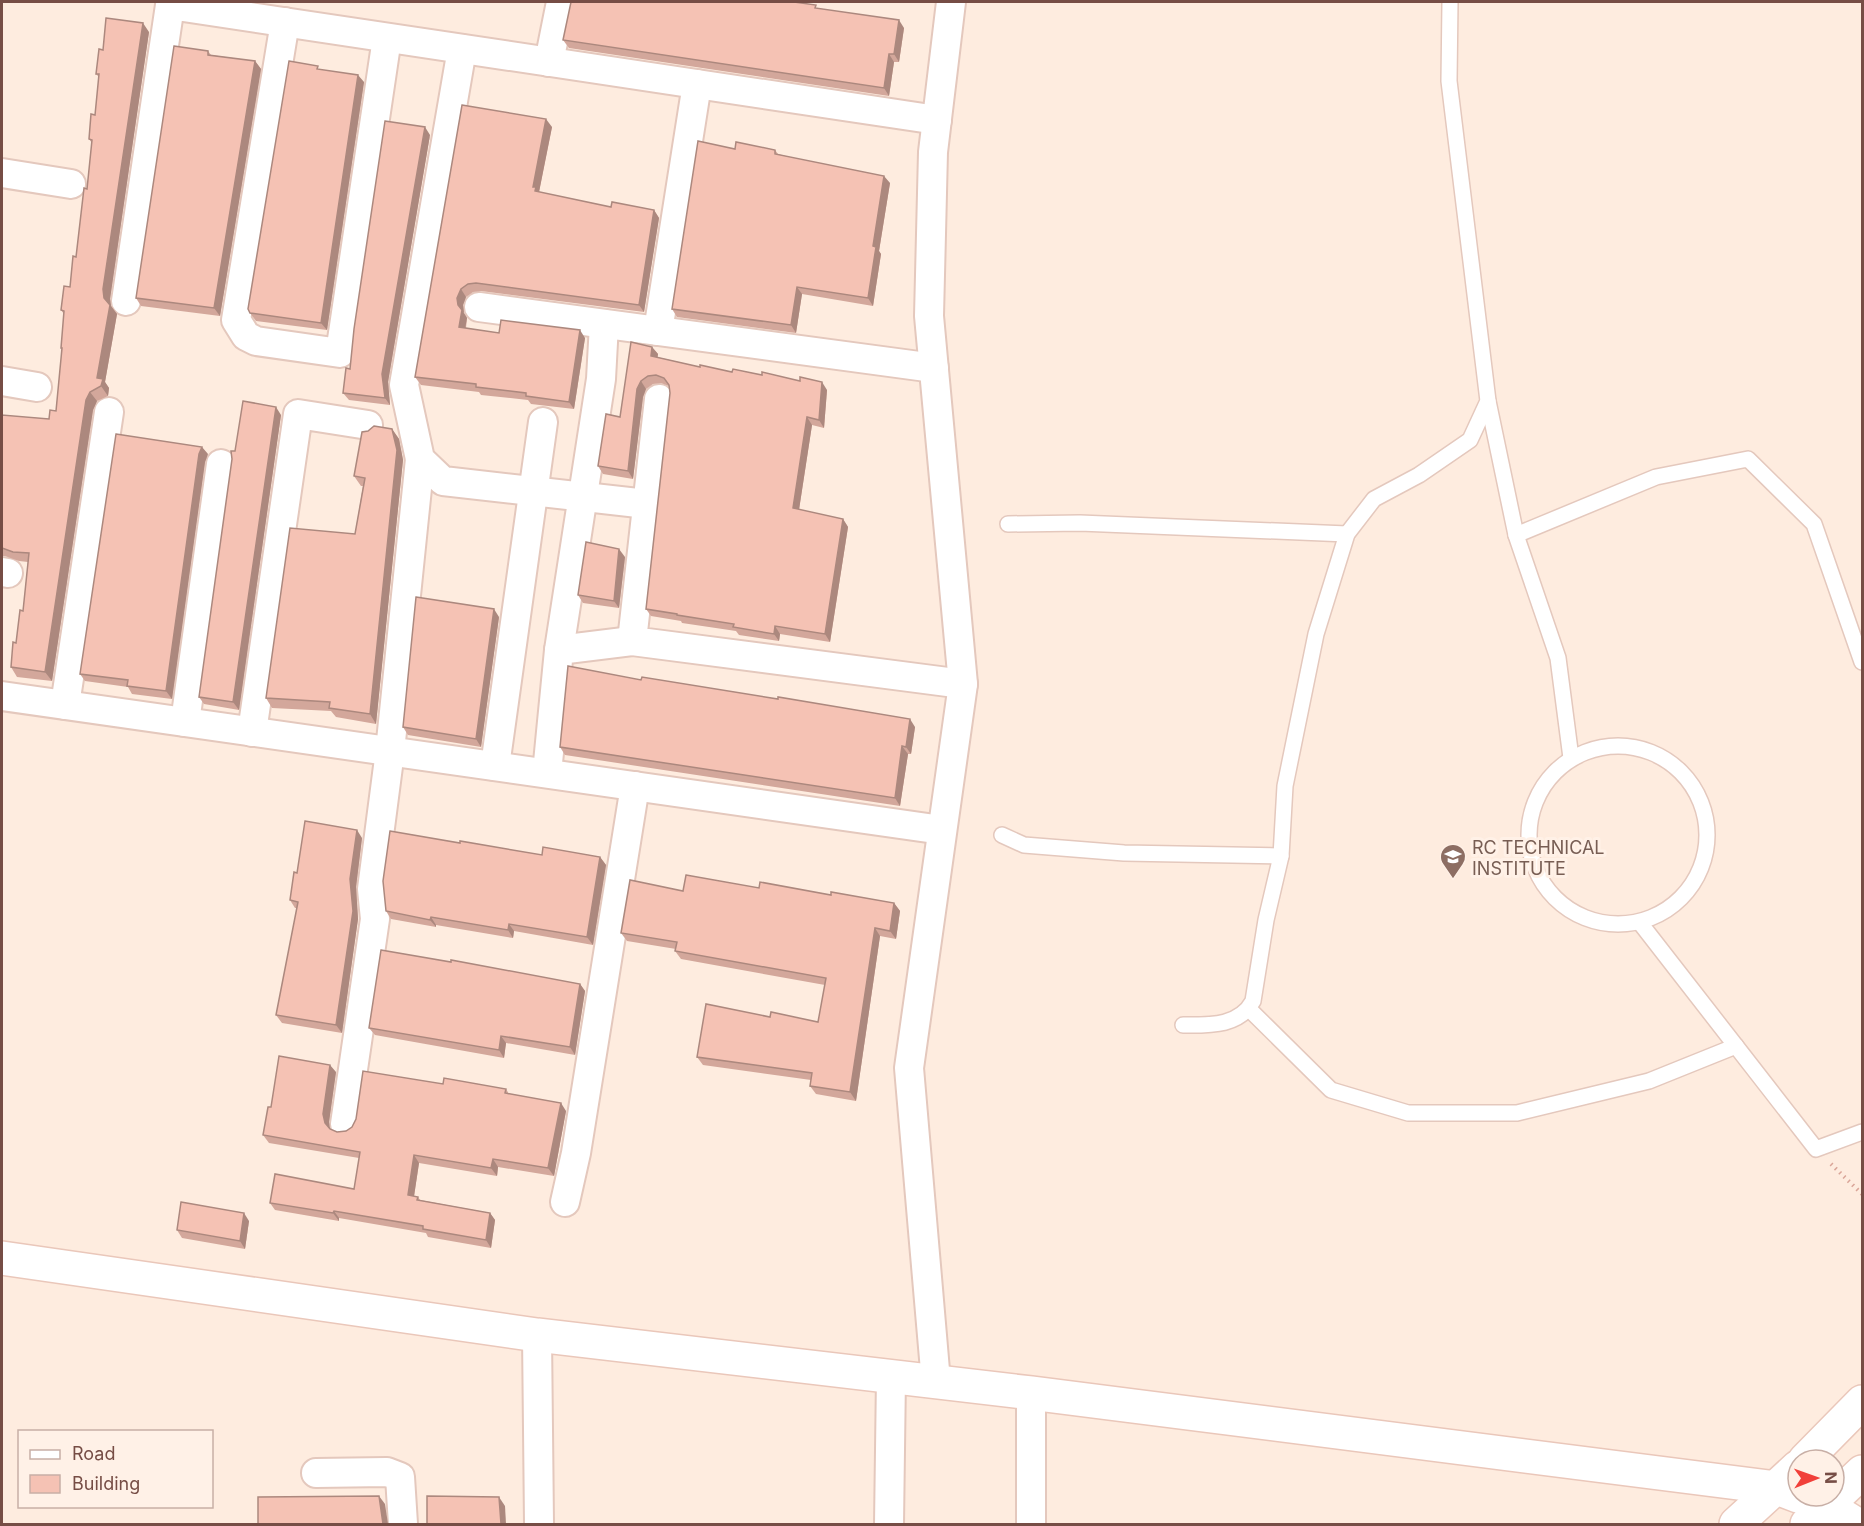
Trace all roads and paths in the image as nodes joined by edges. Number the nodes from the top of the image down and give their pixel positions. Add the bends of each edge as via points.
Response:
1 (561, 2) edge
2 (951, 2) edge
3 (1450, 2) edge
4 (285, 22) junction
5 (387, 38) junction
6 (462, 49) junction
7 (549, 62) junction
8 (697, 84) junction
9 (937, 120) junction
10 (2, 173) edge
11 (71, 184) dead end
12 (126, 300) dead end
13 (479, 307) dead end
14 (604, 324) junction
15 (658, 331) junction
16 (934, 368) junction
17 (2, 381) edge
18 (37, 387) dead end
19 (659, 399) dead end
20 (1488, 401) junction
21 (109, 412) dead end
22 (543, 422) dead end
23 (368, 425) dead end
24 (420, 459) junction
25 (221, 464) dead end
26 (534, 491) junction
27 (583, 497) junction
28 (647, 504) junction
29 (1008, 524) dead end
30 (1347, 534) junction
31 (1516, 535) junction
32 (632, 641) junction
33 (559, 650) junction
34 (1863, 662) edge
35 (963, 684) junction
36 (2, 696) edge
37 (65, 705) junction
38 (184, 722) junction
39 (252, 732) junction
40 (390, 751) junction
41 (1571, 758) junction
42 (495, 766) junction
43 (547, 773) junction
44 (635, 786) junction
45 (942, 830) junction
46 (1002, 836) dead end
47 (1281, 856) junction
48 (1641, 924) junction
49 (1249, 1009) junction
50 (1183, 1025) dead end
51 (1736, 1046) junction
52 (345, 1124) dead end
53 (1863, 1132) edge
54 (1816, 1149) junction
55 (1863, 1194) edge
56 (565, 1202) dead end
57 (2, 1258) edge
58 (537, 1335) junction
59 (891, 1377) junction
60 (936, 1382) junction
61 (1031, 1392) junction
62 (1863, 1402) edge
63 (1817, 1448) edge
64 (1863, 1472) edge
65 (316, 1473) dead end
66 (1846, 1479) edge
67 (1786, 1494) edge
68 (1786, 1502) edge
69 (1825, 1508) edge
70 (404, 1524) edge
71 (539, 1524) edge
72 (889, 1524) edge
73 (1031, 1524) edge
74 (1736, 1524) edge
75 (1856, 1524) edge

1 - 7 street
2 - 9 street
3 - 20 lane via 1449,81
4 - 5 street
4 - 5 street via 236,320 246,336 256,341 326,352 340,353
4 - 12 street via 170,5
5 - 6 street
6 - 7 street
6 - 24 street via 404,385
7 - 8 street
8 - 9 street
8 - 15 street
9 - 16 street via 929,316
10 - 11 street
13 - 14 street
14 - 15 street
14 - 27 street via 601,379
15 - 16 street
16 - 35 street
17 - 18 street
19 - 28 street
20 - 30 lane via 1470,441 1374,499
20 - 31 lane
21 - 37 street
22 - 26 street
23 - 39 street via 298,414
24 - 26 street via 443,481
24 - 40 street
25 - 38 street
26 - 27 street
26 - 42 street
27 - 28 street
27 - 33 street
28 - 32 street
29 - 30 lane via 1080,523
30 - 47 lane via 1311,658 1285,786
31 - 34 lane via 1656,477 1748,459 1814,524
31 - 41 lane via 1558,658
32 - 33 street
32 - 35 street
33 - 43 street
35 - 45 street
36 - 37 street
37 - 38 street
38 - 39 street
39 - 40 street
40 - 42 street
40 - 52 street via 372,889 375,920
41 - 48 lane via 1547,780 1528,829 1533,869 1549,895 1590,923
41 - 48 lane via 1603,746 1638,747 1677,766 1699,794 1709,840 1687,896
42 - 43 street
43 - 44 street
44 - 45 street
44 - 56 street
45 - 60 street via 909,1068
46 - 47 lane via 1024,845 1113,852
47 - 49 lane
48 - 51 lane
49 - 50 lane via 1225,1023
49 - 51 lane via 1331,1090 1408,1113 1517,1113 1649,1081
51 - 54 lane
53 - 54 lane
54 - 55 path
57 - 58 street
58 - 59 street
58 - 71 street
59 - 60 street
59 - 72 street
60 - 61 street
61 - 67 street
61 - 73 street
62 - 63 street
64 - 66 street
65 - 70 street via 387,1472 400,1477
68 - 74 street
69 - 75 street

